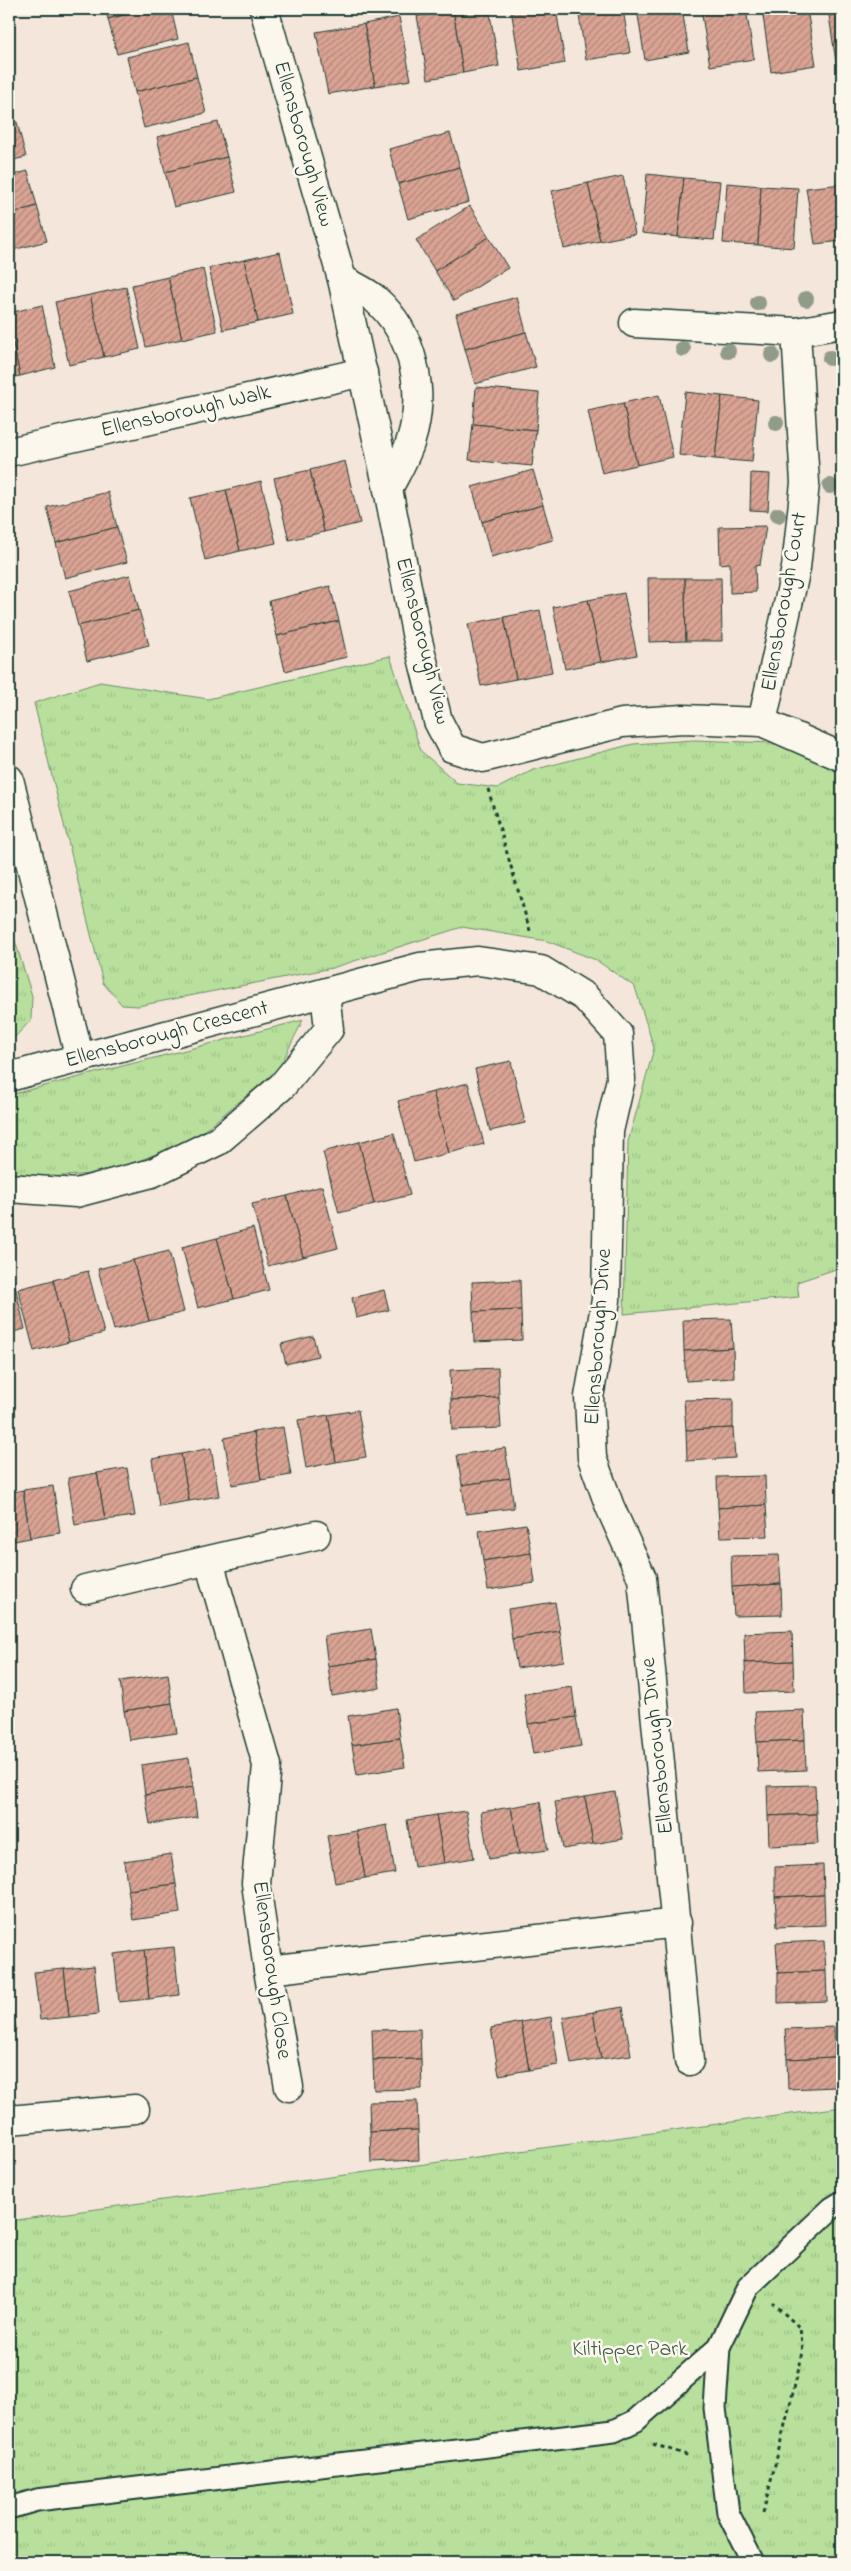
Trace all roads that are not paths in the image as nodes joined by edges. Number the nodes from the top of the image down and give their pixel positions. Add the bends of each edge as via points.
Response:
1 (264, 9) edge
2 (342, 280) junction
3 (634, 323) dead end
4 (842, 324) edge
5 (796, 332) junction
6 (364, 372) junction
7 (9, 452) edge
8 (388, 489) junction
9 (762, 722) junction
10 (842, 757) edge
11 (9, 778) edge
12 (541, 970) joint
13 (325, 993) junction
14 (80, 1059) junction
15 (9, 1077) edge
16 (9, 1188) edge
17 (316, 1535) dead end
18 (208, 1561) junction
19 (85, 1589) dead end
20 (677, 1923) junction
21 (268, 1970) junction
22 (689, 2061) dead end
23 (288, 2087) dead end
24 (135, 2109) dead end
25 (9, 2120) edge
26 (842, 2202) edge
27 (719, 2347) junction
28 (9, 2508) edge
29 (752, 2560) road end

1 - 2 street, Ellensborough View
2 - 6 street, Ellensborough View
2 - 8 street via 375,299 398,326 413,363 418,389 411,440
3 - 5 street
4 - 5 street
5 - 9 street, Ellensborough Court via 805,483 796,568
6 - 7 street, Ellensborough Walk
6 - 8 street, Ellensborough View
8 - 9 street, Ellensborough View via 416,633 438,721 452,748 484,758 622,723 683,719
9 - 10 street, Ellensborough View
11 - 14 street
12 - 13 street, Ellensborough Crescent via 478,961 420,967
12 - 20 street, Ellensborough Drive via 585,997 618,1034 621,1079 609,1131 606,1300 589,1397 592,1458 642,1578
13 - 14 street, Ellensborough Crescent
13 - 16 street via 329,1029 282,1086 218,1141 152,1173 76,1192
14 - 15 street, Ellensborough Crescent
17 - 18 street
18 - 19 street
18 - 21 street, Ellensborough Close via 267,1765 256,1883
20 - 21 street
20 - 22 street, Ellensborough Drive
21 - 23 street, Ellensborough Close
24 - 25 street
26 - 27 lane via 748,2288
27 - 28 lane via 636,2421 614,2432 38,2500
27 - 29 lane via 714,2408 728,2514

